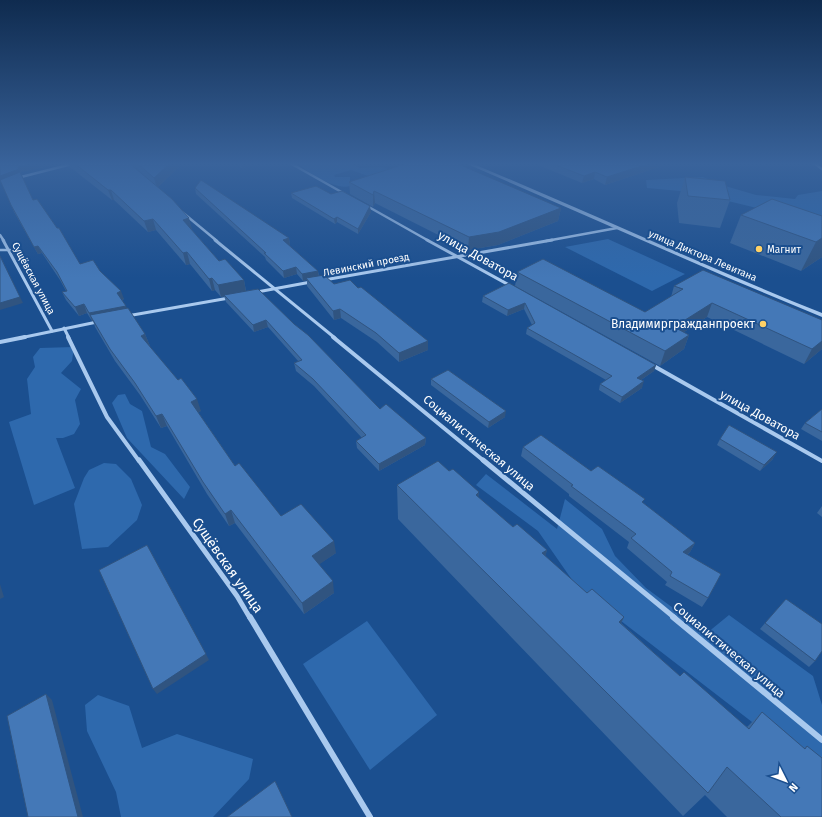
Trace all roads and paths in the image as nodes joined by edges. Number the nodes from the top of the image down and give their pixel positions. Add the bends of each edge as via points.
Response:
1 (561, 201) edge
2 (362, 203) edge
3 (178, 208) edge
4 (617, 228) junction
5 (0, 235) edge
6 (0, 250) edge
7 (10, 250) junction
8 (457, 255) junction
9 (277, 289) junction
10 (519, 290) edge
11 (254, 293) edge
12 (232, 297) edge
13 (822, 315) edge
14 (125, 317) edge
15 (102, 321) edge
16 (64, 328) junction
17 (52, 330) junction
18 (0, 342) edge
19 (650, 364) edge
20 (822, 461) edge
21 (822, 740) edge
22 (370, 817) edge

1 - 4 street, улица Диктора Левитана
2 - 8 street, улица Доватора
3 - 9 street, Социалистическая улица
4 - 8 street, Левинский проезд
4 - 13 street, улица Диктора Левитана
5 - 7 street, Сущёвская улица
6 - 7 lane
7 - 17 street, Сущёвская улица
8 - 9 street, Левинский проезд
8 - 10 street, улица Доватора
9 - 11 street, Левинский проезд
9 - 21 street, Социалистическая улица
12 - 14 street
15 - 16 street
16 - 17 street
16 - 22 street, Сущёвская улица via 107,417 237,596
17 - 18 street
19 - 20 street, улица Доватора

